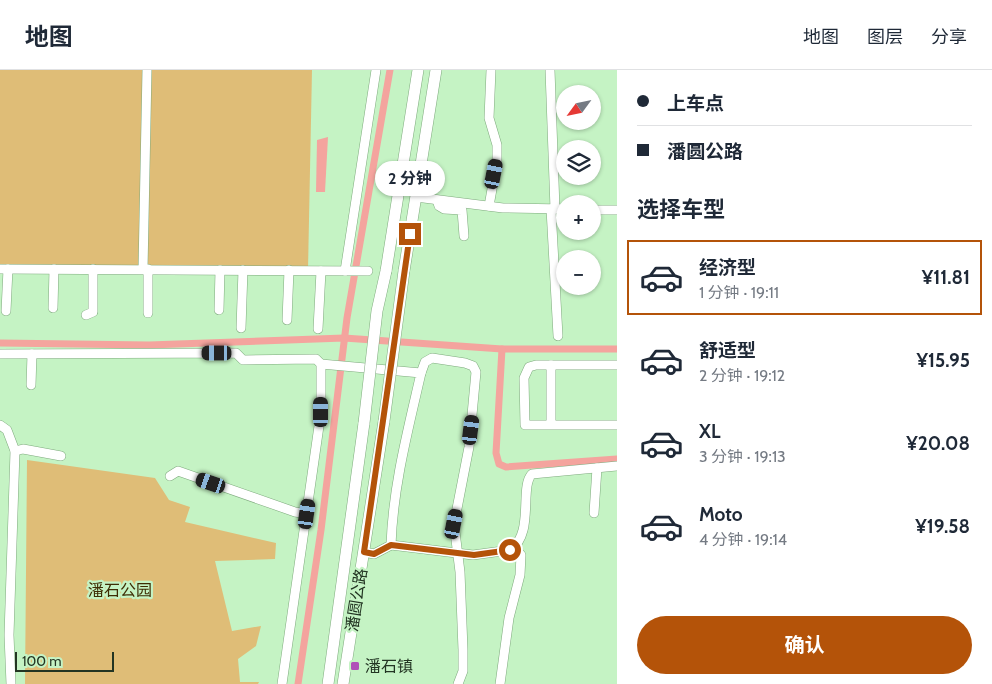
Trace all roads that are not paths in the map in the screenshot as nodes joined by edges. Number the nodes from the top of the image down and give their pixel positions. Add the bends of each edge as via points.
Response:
1 (146, 70) edge
2 (376, 70) edge
3 (418, 70) edge
4 (436, 70) edge
5 (491, 70) edge
6 (550, 70) edge
7 (416, 198) junction
8 (437, 200) junction
9 (489, 206) junction
10 (553, 209) junction
11 (601, 210) edge
12 (617, 210) edge
13 (464, 236) dead end
14 (4, 269) edge
15 (54, 269) junction
16 (93, 269) junction
17 (145, 269) junction
18 (220, 270) junction
19 (243, 270) junction
20 (289, 270) junction
21 (321, 271) junction
22 (346, 271) junction
23 (368, 271) dead end
24 (53, 308) dead end
25 (219, 310) dead end
26 (6, 311) dead end
27 (148, 313) dead end
28 (86, 315) dead end
29 (288, 320) dead end
30 (241, 328) dead end
31 (318, 329) dead end
32 (558, 336) dead end
33 (0, 354) edge
34 (32, 354) junction
35 (324, 364) junction
36 (552, 365) junction
37 (617, 365) edge
38 (421, 373) junction
39 (31, 385) dead end
40 (551, 424) junction
41 (0, 425) edge
42 (617, 425) edge
43 (15, 451) junction
44 (61, 456) dead end
45 (617, 466) edge
46 (597, 468) junction
47 (170, 476) dead end
48 (594, 513) dead end
49 (307, 514) junction
50 (391, 545) junction
51 (514, 547) junction
52 (347, 549) junction
53 (364, 552) junction
54 (456, 553) junction
55 (11, 684) edge
56 (282, 684) edge
57 (328, 684) edge
58 (343, 684) edge
59 (458, 684) edge
60 (500, 684) edge

1 - 17 street
2 - 22 street
3 - 52 main road, 潘圆公路, bridge via 377,311
4 - 7 main road, 潘圆公路
5 - 9 street via 489,118 497,145 497,161
6 - 10 street
7 - 8 street
7 - 53 main road, 潘圆公路, bridge
8 - 9 street
8 - 13 street via 444,208 462,210
9 - 10 street
10 - 32 street
11 - 12 street
14 - 15 street
14 - 26 street
15 - 16 street
15 - 24 street
16 - 17 street
16 - 28 street via 93,312
17 - 18 street
17 - 27 street
18 - 19 street
18 - 25 street
19 - 20 street
19 - 30 street
20 - 21 street
20 - 29 street
21 - 22 street
21 - 31 street
22 - 23 street
33 - 34 street
34 - 35 street via 236,353 243,360 316,358
34 - 39 street
35 - 38 street
35 - 49 street
36 - 37 street
36 - 40 street
36 - 40 street via 529,367 524,378 525,425
38 - 50 street via 392,513
38 - 54 street via 425,362 432,358 465,363 473,366 476,372 469,446 454,524
40 - 42 street
41 - 43 street via 7,430
43 - 44 street
43 - 55 street via 9,635
45 - 46 street
46 - 48 street
46 - 51 street via 532,474 526,517
47 - 49 street via 178,472
49 - 56 street
50 - 53 street via 374,554
50 - 54 street
51 - 54 street via 499,553
51 - 60 street via 521,555 520,575 509,618
52 - 53 main road
52 - 57 main road, 潘圆公路
53 - 58 main road, 潘圆公路
54 - 59 street via 460,572 464,656

